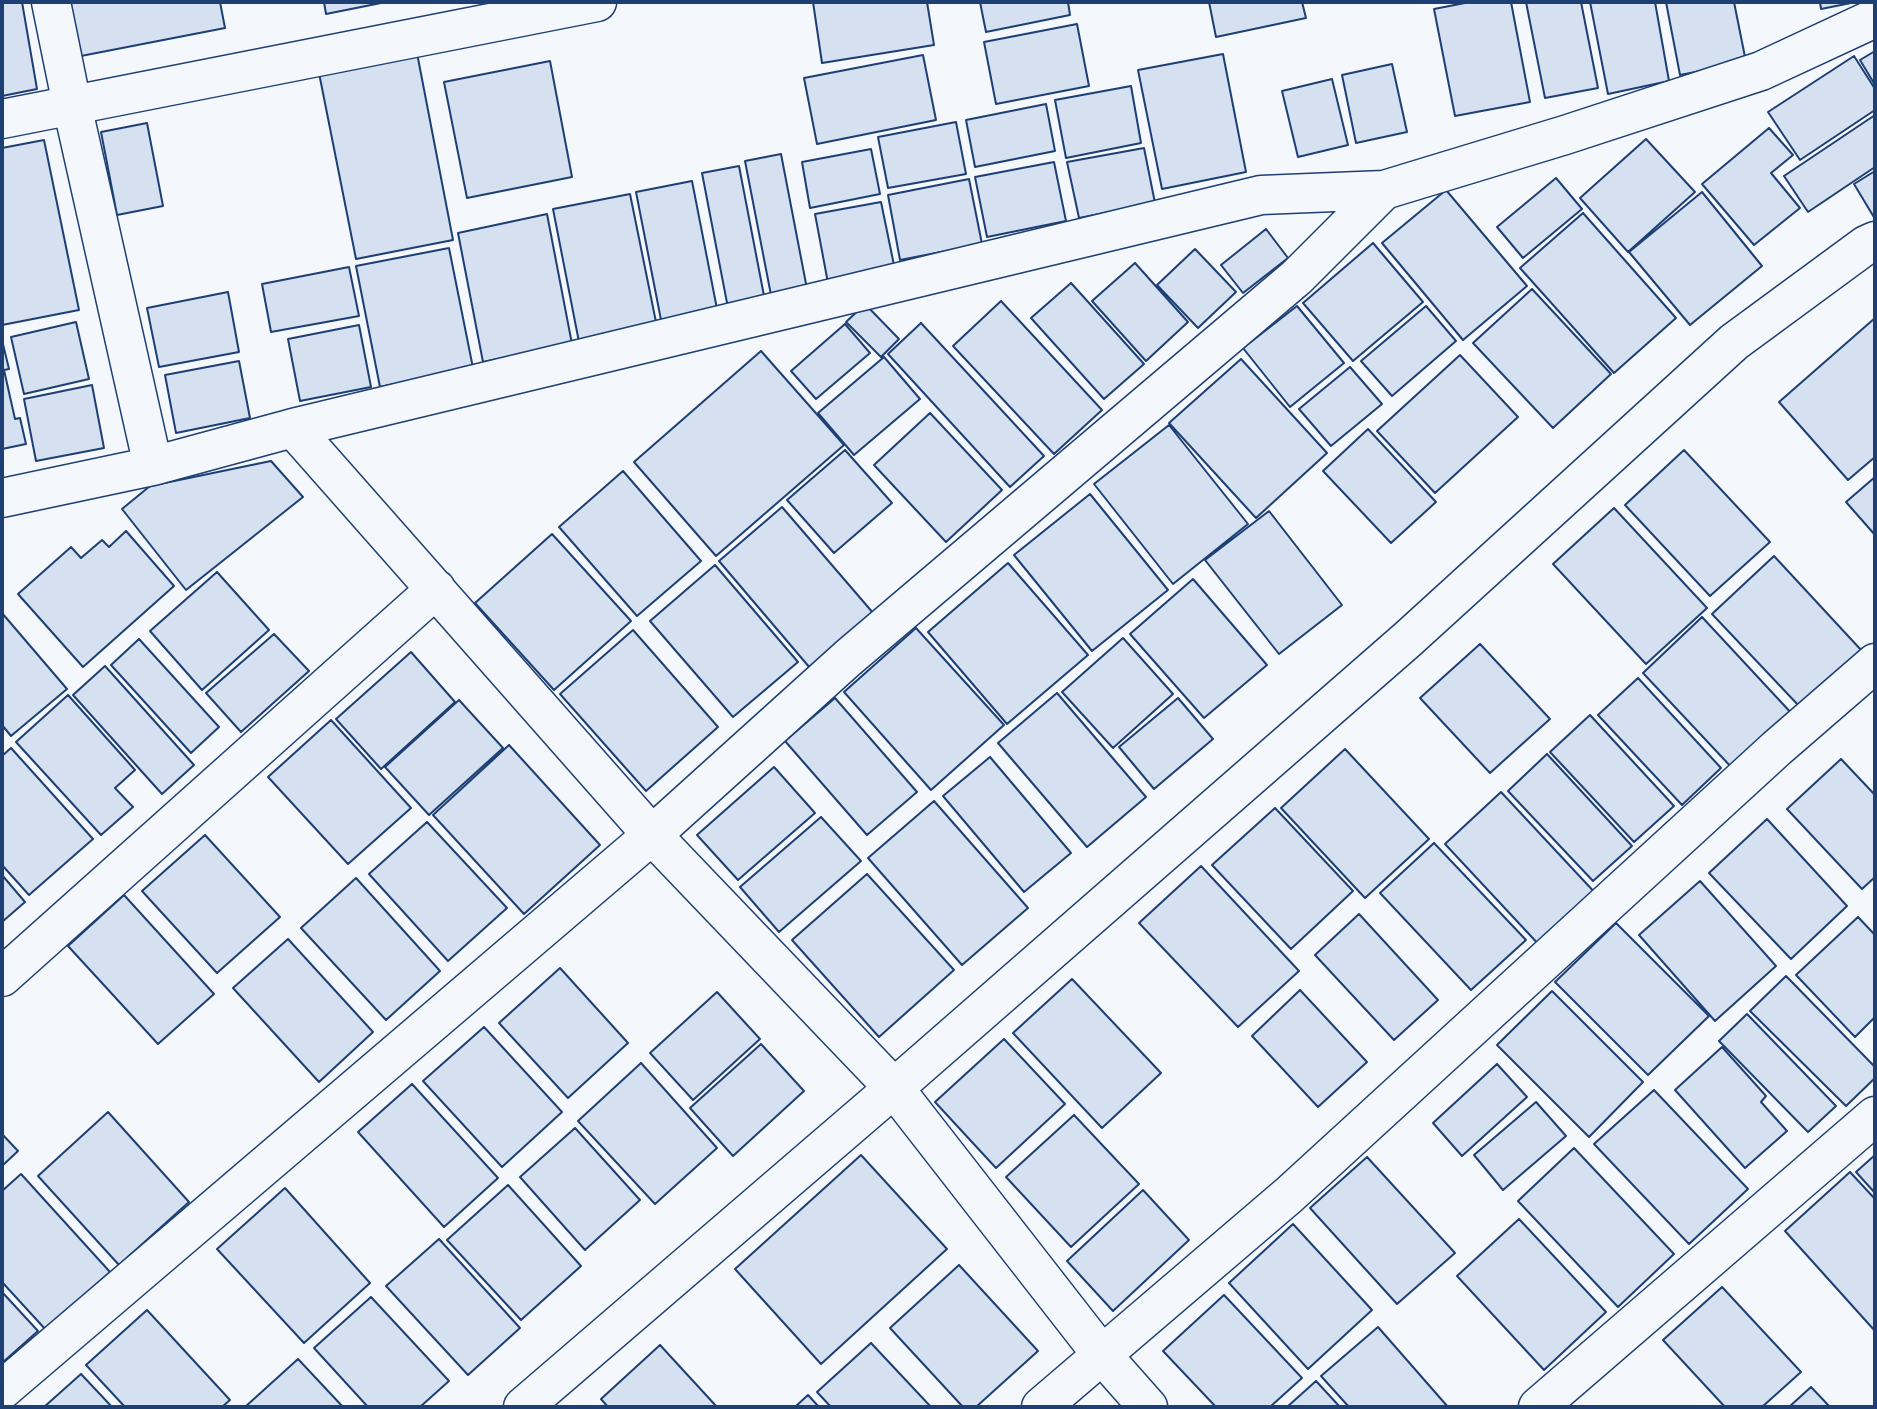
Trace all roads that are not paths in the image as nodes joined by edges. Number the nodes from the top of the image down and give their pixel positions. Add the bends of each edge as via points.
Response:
1 (51, 2) edge
2 (597, 2) edge
3 (1875, 18) edge
4 (72, 105) junction
5 (2, 119) edge
6 (1384, 190) junction
7 (1875, 241) edge
8 (293, 428) junction
9 (153, 466) junction
10 (17, 495) edge
11 (2, 519) edge
12 (436, 589) junction
13 (1875, 663) edge
14 (652, 835) junction
15 (2, 977) edge
16 (894, 1088) junction
17 (1875, 1116) edge
18 (1102, 1355) junction
19 (2, 1390) edge
20 (523, 1407) edge
21 (1041, 1407) edge
22 (1148, 1407) edge
23 (1538, 1407) edge

1 - 4 street
2 - 4 street
3 - 6 street via 1761,71
4 - 5 street
4 - 9 street
6 - 8 street via 1261,195
6 - 14 street via 1297,277 848,658
7 - 16 street via 1734,342 1408,639
8 - 9 street
8 - 12 street
9 - 10 street
10 - 11 street
12 - 14 street
12 - 15 street
13 - 18 street via 1289,1195
14 - 16 street
14 - 19 street
16 - 18 street
16 - 20 street
17 - 23 street
18 - 21 street
18 - 22 street

